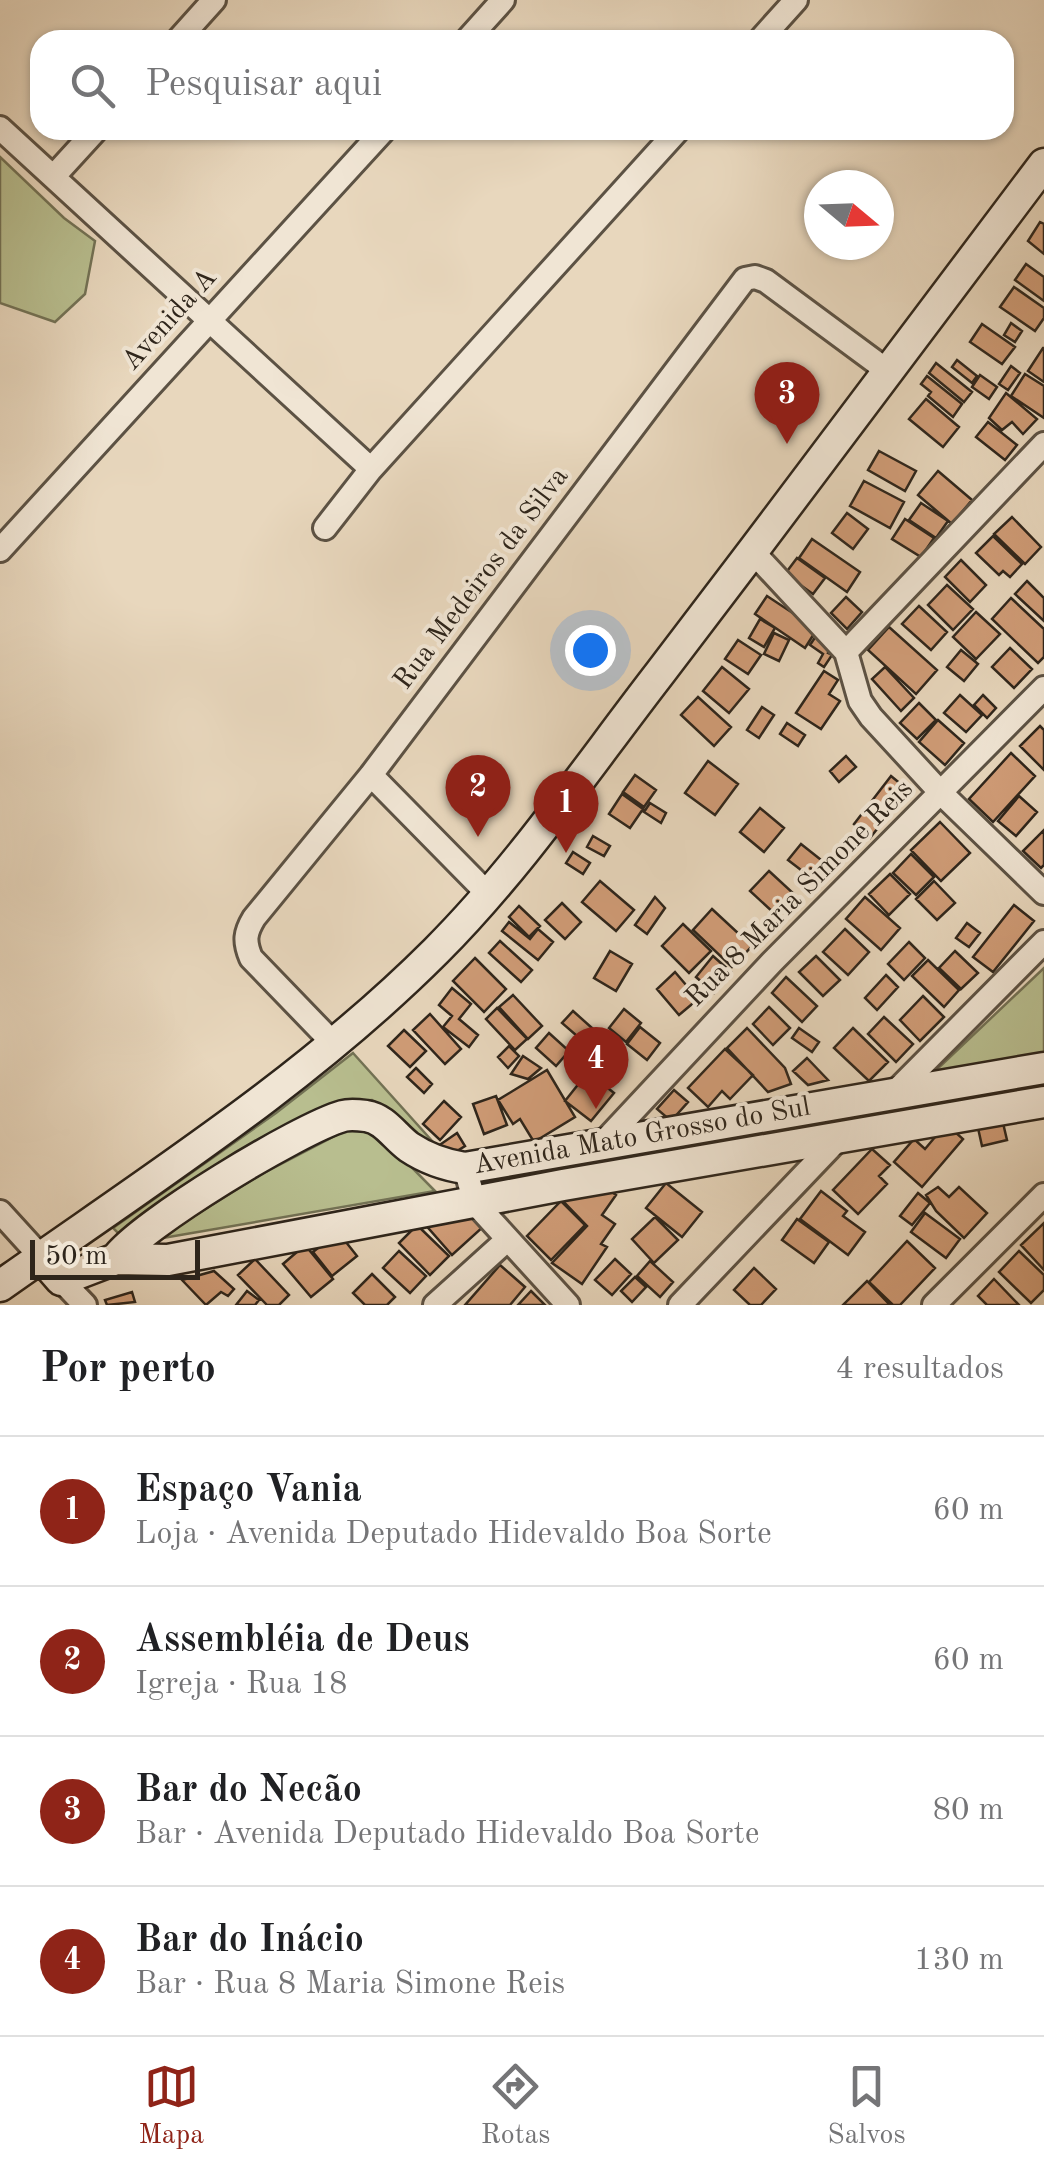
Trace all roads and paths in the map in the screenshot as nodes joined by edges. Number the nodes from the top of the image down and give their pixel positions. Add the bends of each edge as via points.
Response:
1 (214, 0) edge
2 (503, 0) edge
3 (796, 0) edge
4 (187, 30) edge
5 (476, 30) edge
6 (769, 30) edge
7 (0, 128) edge
8 (87, 140) edge
9 (375, 140) edge
10 (669, 140) edge
11 (1044, 164) edge
12 (54, 176) junction
13 (209, 322) junction
14 (888, 372) junction
15 (1044, 444) edge
16 (370, 469) junction
17 (325, 528) dead end
18 (0, 550) edge
19 (753, 552) junction
20 (846, 652) junction
21 (1044, 688) edge
22 (371, 774) junction
23 (942, 794) junction
24 (1044, 893) edge
25 (488, 894) junction
26 (1044, 942) edge
27 (335, 1045) junction
28 (1044, 1068) edge
29 (894, 1093) junction
30 (1044, 1102) edge
31 (840, 1136) junction
32 (600, 1145) junction
33 (466, 1168) junction
34 (1044, 1195) edge
35 (475, 1203) junction
36 (0, 1212) edge
37 (507, 1240) junction
38 (116, 1259) junction
39 (51, 1268) junction
40 (0, 1286) edge
41 (85, 1305) edge
42 (435, 1305) edge
43 (568, 1305) edge
44 (680, 1305) edge
45 (934, 1305) edge

1 - 4 street
2 - 5 street
3 - 6 street
7 - 12 street
8 - 12 street
9 - 13 street, Avenida A
10 - 16 street
11 - 14 main road
12 - 13 street
13 - 16 street
13 - 18 street, Avenida A
14 - 19 main road
14 - 22 street, Rua Medeiros da Silva via 766,280 745,280
15 - 20 street
16 - 17 street
19 - 20 street
19 - 25 main road
20 - 23 street via 871,717
21 - 23 street, Rua 8 Maria Simone Reis
22 - 25 street
22 - 27 street, Rua Medeiros da Silva via 245,932 251,958
23 - 24 street
23 - 32 street, Rua 8 Maria Simone Reis
25 - 27 main road
26 - 29 street
27 - 39 main road via 158,1177
28 - 29 main road, Avenida Mato Grosso do Sul
29 - 32 main road, Avenida Mato Grosso do Sul
30 - 31 main road, Avenida Mato Grosso do Sul
31 - 35 main road, Avenida Mato Grosso do Sul
31 - 44 street
32 - 33 main road, Avenida Mato Grosso do Sul
33 - 35 street
33 - 38 main road, Avenida Mato Grosso do Sul via 438,1164 372,1117 348,1114 217,1184 135,1237
34 - 45 street
35 - 37 street
35 - 38 main road, Avenida Mato Grosso do Sul via 168,1260
36 - 39 street
37 - 42 street
37 - 43 street
38 - 39 main road, Avenida Mato Grosso do Sul
39 - 40 main road
39 - 41 street

